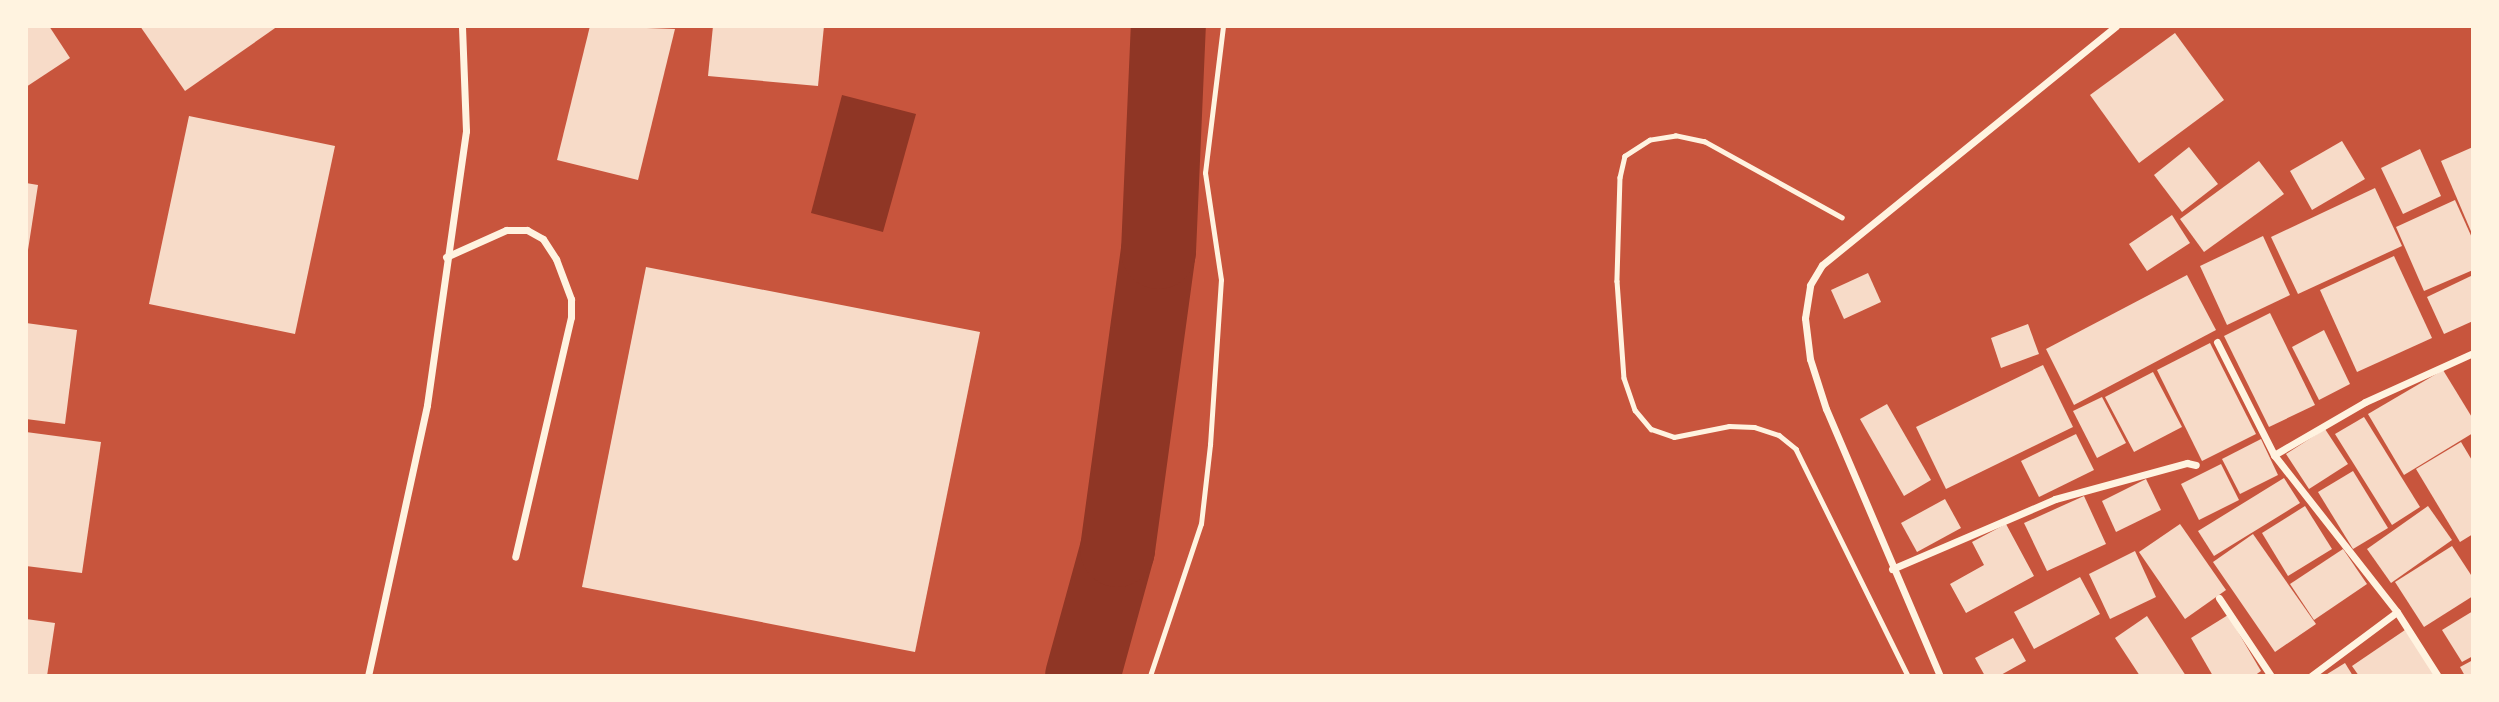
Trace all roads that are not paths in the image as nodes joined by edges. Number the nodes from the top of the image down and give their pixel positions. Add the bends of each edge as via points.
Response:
1 (461, 26) edge
2 (2116, 26) edge
3 (446, 257) junction
4 (2217, 342) dead end
5 (2473, 353) edge
6 (2274, 455) junction
7 (2196, 465) dead end
8 (515, 557) dead end
9 (1892, 569) junction
10 (2219, 598) dead end
11 (2397, 612) junction
12 (369, 676) edge
13 (1940, 676) edge
14 (2271, 676) edge
15 (2311, 676) edge
16 (2438, 676) edge

1 - 3 street via 466,131
2 - 9 street via 1822,265 1811,285 1805,318 1810,359
3 - 8 street via 506,230 527,230 542,239 556,259 571,299 571,317
3 - 12 street via 427,405
4 - 6 street
5 - 6 street via 2365,402
6 - 11 street
7 - 9 street via 2187,463 2055,499
9 - 13 street
10 - 14 street
11 - 15 street
11 - 16 street

